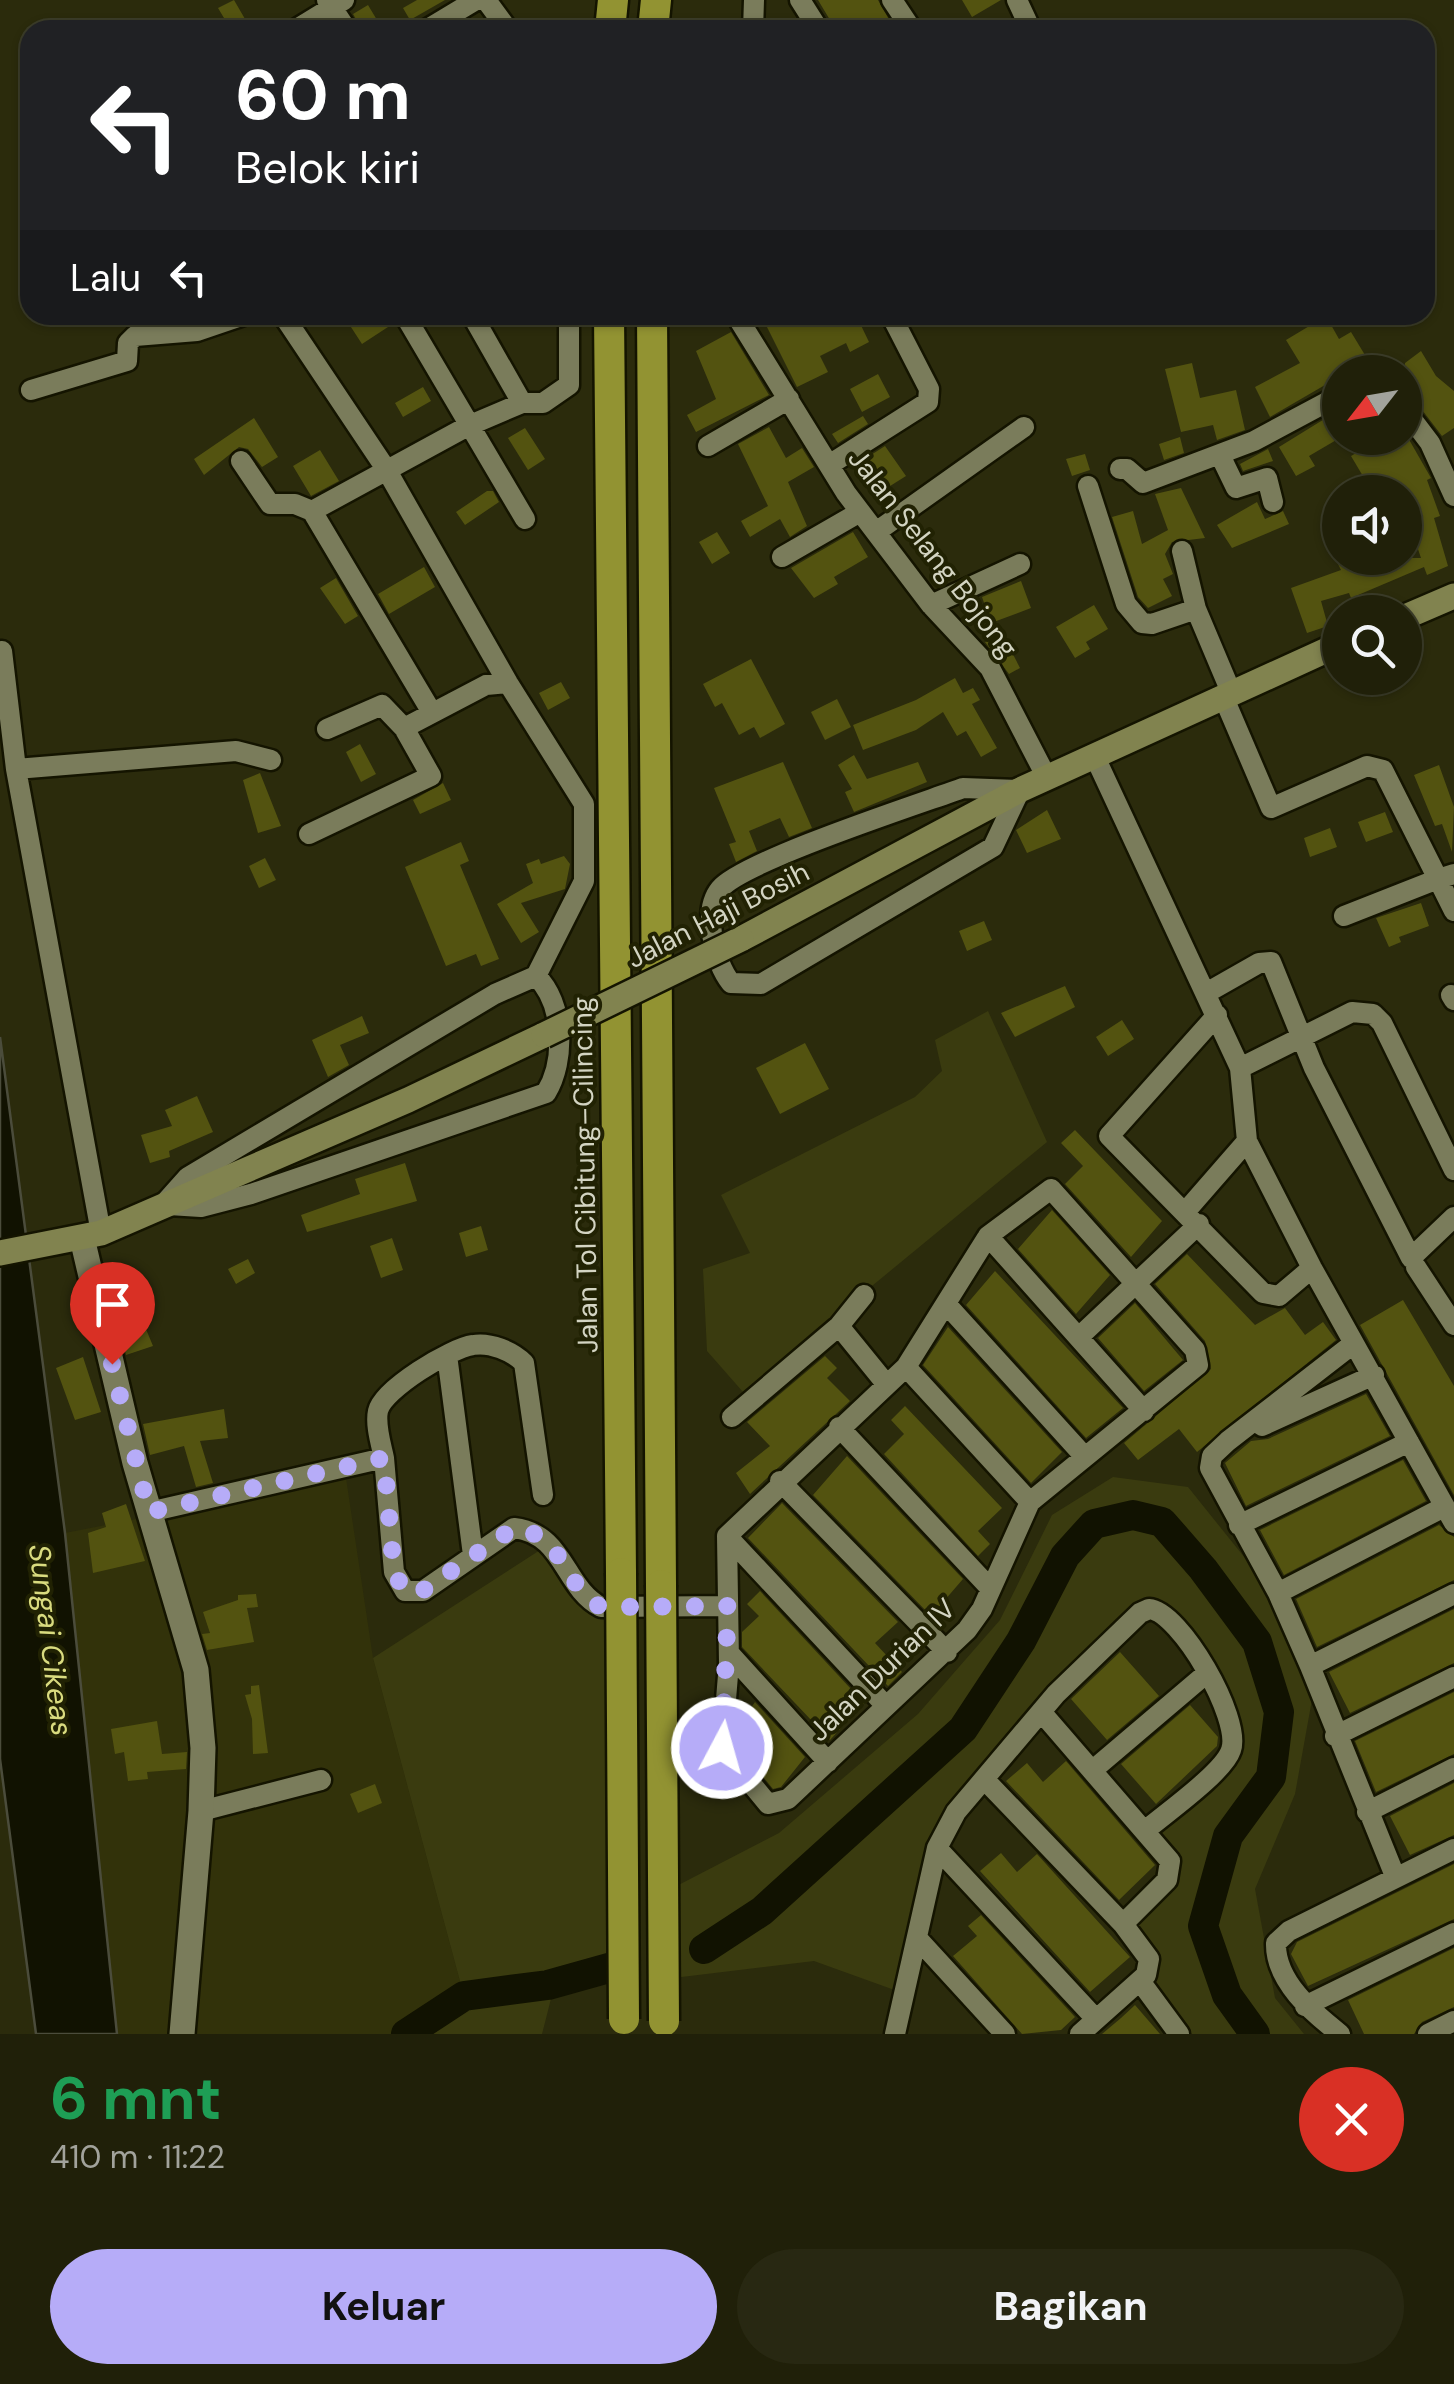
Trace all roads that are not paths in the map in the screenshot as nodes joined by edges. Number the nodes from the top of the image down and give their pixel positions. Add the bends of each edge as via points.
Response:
1 (476, 0) edge
2 (334, 2) edge
3 (309, 20) edge
4 (443, 20) edge
5 (215, 325) edge
6 (290, 325) edge
7 (410, 325) edge
8 (478, 325) edge
9 (570, 325) edge
10 (609, 325) edge
11 (652, 325) edge
12 (742, 325) edge
13 (896, 325) edge
14 (30, 390) dead end
15 (788, 399) junction
16 (522, 403) junction
17 (1322, 404) edge
18 (468, 426) junction
19 (1024, 427) dead end
20 (1422, 432) edge
21 (708, 446) dead end
22 (1220, 455) junction
23 (241, 461) dead end
24 (830, 465) junction
25 (386, 468) junction
26 (1120, 470) dead end
27 (1088, 486) dead end
28 (1454, 496) edge
29 (1273, 502) dead end
30 (312, 511) junction
31 (860, 512) junction
32 (524, 520) dead end
33 (876, 532) junction
34 (1182, 551) dead end
35 (782, 557) dead end
36 (1020, 564) dead end
37 (1454, 596) edge
38 (931, 605) junction
39 (1196, 609) junction
40 (1422, 610) edge
41 (2, 651) edge
42 (1322, 652) edge
43 (508, 683) junction
44 (1227, 694) junction
45 (431, 711) junction
46 (404, 728) junction
47 (328, 729) dead end
48 (1095, 757) junction
49 (271, 760) dead end
50 (16, 769) junction
51 (1047, 778) junction
52 (1020, 790) junction
53 (309, 834) dead end
54 (1446, 877) edge
55 (1454, 911) edge
56 (1344, 916) dead end
57 (536, 976) junction
58 (1208, 992) junction
59 (1217, 1016) junction
60 (1300, 1036) junction
61 (1240, 1068) junction
62 (1246, 1141) junction
63 (1454, 1170) edge
64 (163, 1204) junction
65 (1454, 1217) edge
66 (1193, 1218) junction
67 (91, 1236) junction
68 (988, 1236) junction
69 (0, 1253) edge
70 (1416, 1267) dead end
71 (1312, 1268) junction
72 (1136, 1283) junction
73 (864, 1295) dead end
74 (948, 1306) junction
75 (1451, 1312) edge
76 (839, 1326) junction
77 (1080, 1336) junction
78 (1354, 1344) junction
79 (448, 1355) junction
80 (906, 1367) junction
81 (1374, 1375) junction
82 (888, 1386) junction
83 (1144, 1411) junction
84 (732, 1417) dead end
85 (838, 1428) junction
86 (1228, 1442) junction
87 (1410, 1442) junction
88 (1085, 1457) junction
89 (384, 1458) junction
90 (780, 1481) junction
91 (543, 1494) dead end
92 (1030, 1502) junction
93 (149, 1512) junction
94 (1449, 1515) edge
95 (1240, 1524) junction
96 (727, 1536) junction
97 (472, 1554) junction
98 (989, 1587) junction
99 (1278, 1594) junction
100 (1454, 1594) edge
101 (728, 1606) junction
102 (947, 1652) junction
103 (729, 1653) junction
104 (1310, 1666) junction
105 (1207, 1674) junction
106 (1454, 1677) edge
107 (886, 1706) junction
108 (1042, 1714) junction
109 (1335, 1736) junction
110 (828, 1762) junction
111 (1454, 1768) edge
112 (1094, 1770) junction
113 (321, 1780) dead end
114 (986, 1780) junction
115 (201, 1811) junction
116 (1367, 1812) junction
117 (1146, 1830) junction
118 (938, 1848) junction
119 (1454, 1849) edge
120 (1394, 1876) junction
121 (1123, 1924) junction
122 (1454, 1933) edge
123 (917, 1938) junction
124 (1140, 1982) junction
125 (1306, 2006) junction
126 (1095, 2018) junction
127 (1454, 2020) edge
128 (623, 2026) edge
129 (664, 2028) edge
130 (182, 2034) edge
131 (895, 2034) edge
132 (1004, 2034) edge
133 (1080, 2034) edge
134 (1179, 2034) edge
135 (1340, 2034) edge
136 (1428, 2034) edge

1 - 4 street
2 - 3 street
5 - 14 street via 134,336 124,362
6 - 25 street
7 - 18 street
8 - 16 street
9 - 16 street via 568,385 543,403
10 - 128 highway, Jalan Tol Cibitung–Cilincing, bridge
11 - 129 highway, bridge
12 - 15 street, Jalan Selang Bojong
13 - 24 street via 929,389 928,402
15 - 21 street
15 - 24 street, Jalan Selang Bojong
16 - 18 street
17 - 22 street
18 - 25 street
18 - 32 street
19 - 33 street
20 - 28 street
22 - 26 street via 1142,482 1128,468
22 - 29 street via 1236,488 1268,478
23 - 30 street via 270,504
24 - 31 street, Jalan Selang Bojong
25 - 30 street
25 - 43 street
27 - 39 street via 1136,618 1152,624
30 - 45 street
31 - 33 street, Jalan Selang Bojong
31 - 35 street
33 - 38 street, Jalan Selang Bojong
34 - 39 street
36 - 38 street
37 - 40 main road
38 - 51 street, Jalan Selang Bojong via 990,668
39 - 44 street
41 - 50 street
42 - 44 main road, Jalan Haji Bosih
43 - 45 street
43 - 57 street via 584,804 584,881
44 - 48 main road, Jalan Haji Bosih
44 - 54 street via 1271,808 1368,766 1384,770
45 - 46 street
46 - 47 street via 382,705
46 - 53 street via 431,776
48 - 51 main road, Jalan Haji Bosih
48 - 58 street
49 - 50 street via 236,751
50 - 67 street
51 - 52 main road, Jalan Haji Bosih
52 - 52 street via 993,847 760,984 731,983 720,970 710,906 735,877 963,788
52 - 64 main road, Jalan Haji Bosih, bridge via 544,1035
54 - 55 street
54 - 56 street
57 - 64 street via 188,1176
57 - 64 street via 549,988 560,1056 546,1092 251,1194 202,1207
58 - 59 street
58 - 60 street via 1271,962
59 - 61 street
59 - 66 street via 1109,1136
60 - 61 street
60 - 63 street via 1352,1012 1373,1014
60 - 65 street via 1410,1258
61 - 62 street
62 - 66 street
62 - 71 street
64 - 67 main road, Jalan Haji Bosih
66 - 71 street via 1269,1297
66 - 72 street
67 - 69 main road, Jalan Haji Bosih
67 - 93 street
68 - 72 street via 1051,1189
68 - 74 street
68 - 77 street
70 - 75 street
71 - 78 street
72 - 77 street
72 - 83 street, Jalan Durian IV via 1195,1350 1198,1366
73 - 76 street
74 - 80 street
74 - 88 street
76 - 82 street
76 - 84 street
77 - 83 street
78 - 81 street
78 - 86 street
79 - 89 street via 384,1398 376,1416
79 - 91 street via 478,1344 524,1363
79 - 97 street
80 - 82 street
80 - 92 street
81 - 86 street
81 - 87 street
82 - 85 street
83 - 88 street, Jalan Durian IV
85 - 90 street
85 - 98 street
86 - 95 street via 1212,1456 1210,1468
87 - 94 street
87 - 95 street
88 - 92 street, Jalan Durian IV
89 - 93 street
89 - 97 street via 400,1590 422,1591
90 - 96 street
90 - 102 street
92 - 98 street, Jalan Durian IV
93 - 115 street via 196,1670
94 - 99 street
95 - 99 street
96 - 101 street, Jalan Durian IV
96 - 107 street
97 - 101 street via 514,1528 530,1530 550,1543 584,1598 601,1607
98 - 102 street, Jalan Durian IV via 982,1609
99 - 104 street
100 - 104 street
101 - 103 street, Jalan Durian IV
102 - 107 street, Jalan Durian IV
103 - 110 street
103 - 110 street, Jalan Durian IV via 722,1748 768,1804 788,1799
104 - 109 street
105 - 108 street via 1171,1618 1150,1609 1096,1653
105 - 112 street
105 - 117 street via 1232,1728 1230,1754
106 - 109 street
107 - 110 street, Jalan Durian IV
108 - 112 street
108 - 114 street
109 - 116 street
111 - 116 street
112 - 117 street
113 - 115 street
114 - 118 street via 956,1812
114 - 121 street
115 - 130 street
116 - 120 street
117 - 121 street via 1171,1870
118 - 123 street
118 - 126 street
119 - 120 street
120 - 125 street via 1276,1942 1282,1968
121 - 124 street via 1149,1959
122 - 125 street
123 - 131 street
123 - 132 street
124 - 126 street
124 - 134 street
125 - 135 street
126 - 133 street
127 - 136 street

